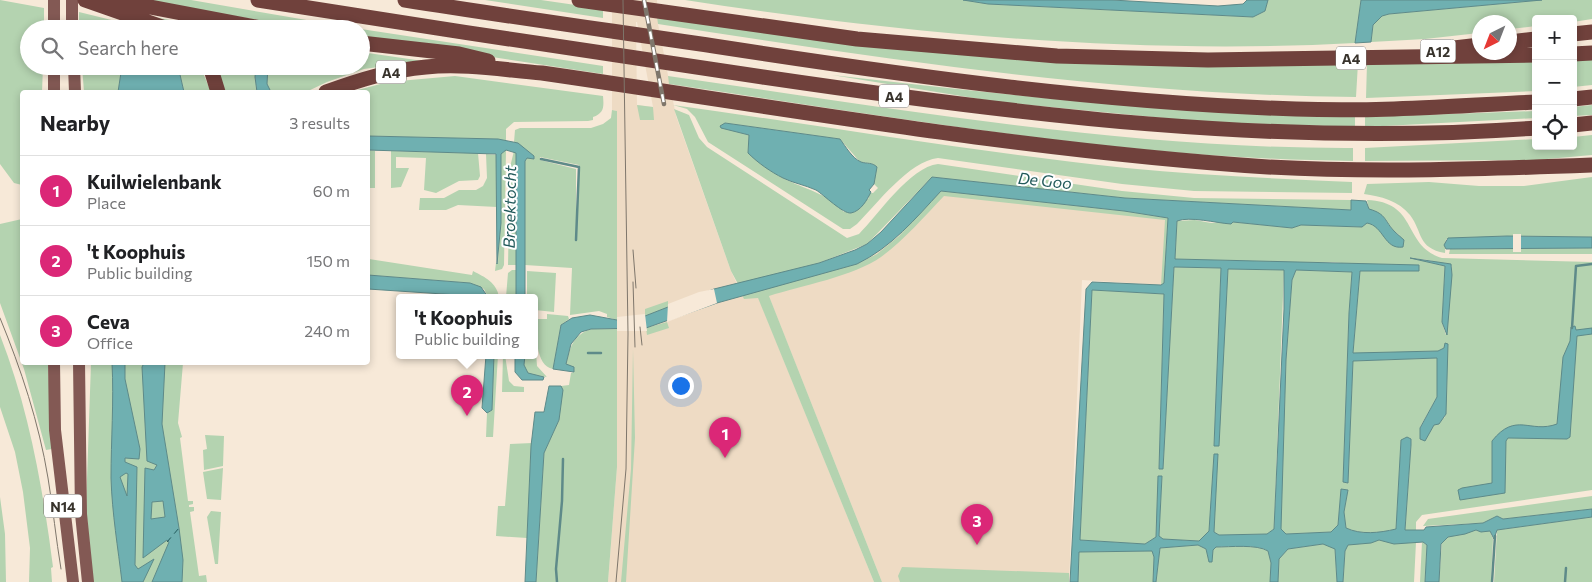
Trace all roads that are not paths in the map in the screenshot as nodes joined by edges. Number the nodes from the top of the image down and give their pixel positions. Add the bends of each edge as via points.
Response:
1 (54, 0) edge
2 (72, 0) edge
3 (85, 0) edge
4 (113, 0) edge
5 (258, 0) edge
6 (405, 0) edge
7 (579, 0) edge
8 (54, 20) edge
9 (72, 20) edge
10 (142, 20) edge
11 (219, 20) edge
12 (1592, 32) edge
13 (1577, 34) edge
14 (1532, 39) edge
15 (1517, 41) edge
16 (370, 44) edge
17 (1472, 46) edge
18 (1577, 54) edge
19 (1592, 54) edge
20 (1532, 55) edge
21 (1398, 56) junction
22 (542, 73) junction
23 (54, 75) edge
24 (74, 75) edge
25 (213, 75) edge
26 (54, 90) edge
27 (75, 90) edge
28 (217, 90) edge
29 (331, 90) edge
30 (1592, 97) edge
31 (1577, 99) edge
32 (1532, 102) edge
33 (1592, 123) edge
34 (1577, 125) edge
35 (1532, 128) edge
36 (1592, 159) edge
37 (1592, 165) edge
38 (1537, 167) junction
39 (54, 365) edge
40 (79, 365) edge
41 (73, 582) edge
42 (88, 582) edge

1 - 8 main road
2 - 9 main road
3 - 10 highway
4 - 11 highway
5 - 35 highway, A4 via 1030,114 1281,134 1398,135
6 - 32 highway, A4 via 827,63 1050,92 1298,109 1410,109
7 - 21 highway, A4 via 865,40 1057,56 1208,60
12 - 13 highway
14 - 15 highway
16 - 22 highway, A4 via 459,54
17 - 21 highway, A12
18 - 19 highway
20 - 21 highway, A4
22 - 29 highway, A4 via 428,67 361,79
22 - 38 highway, A4 via 997,139 1201,162 1344,170
23 - 26 main road
24 - 27 main road
25 - 28 highway
30 - 31 highway
33 - 34 highway
36 - 38 highway, A4
37 - 38 highway, A4
39 - 41 main road, N14 via 55,430
40 - 42 main road, N14 via 81,514

